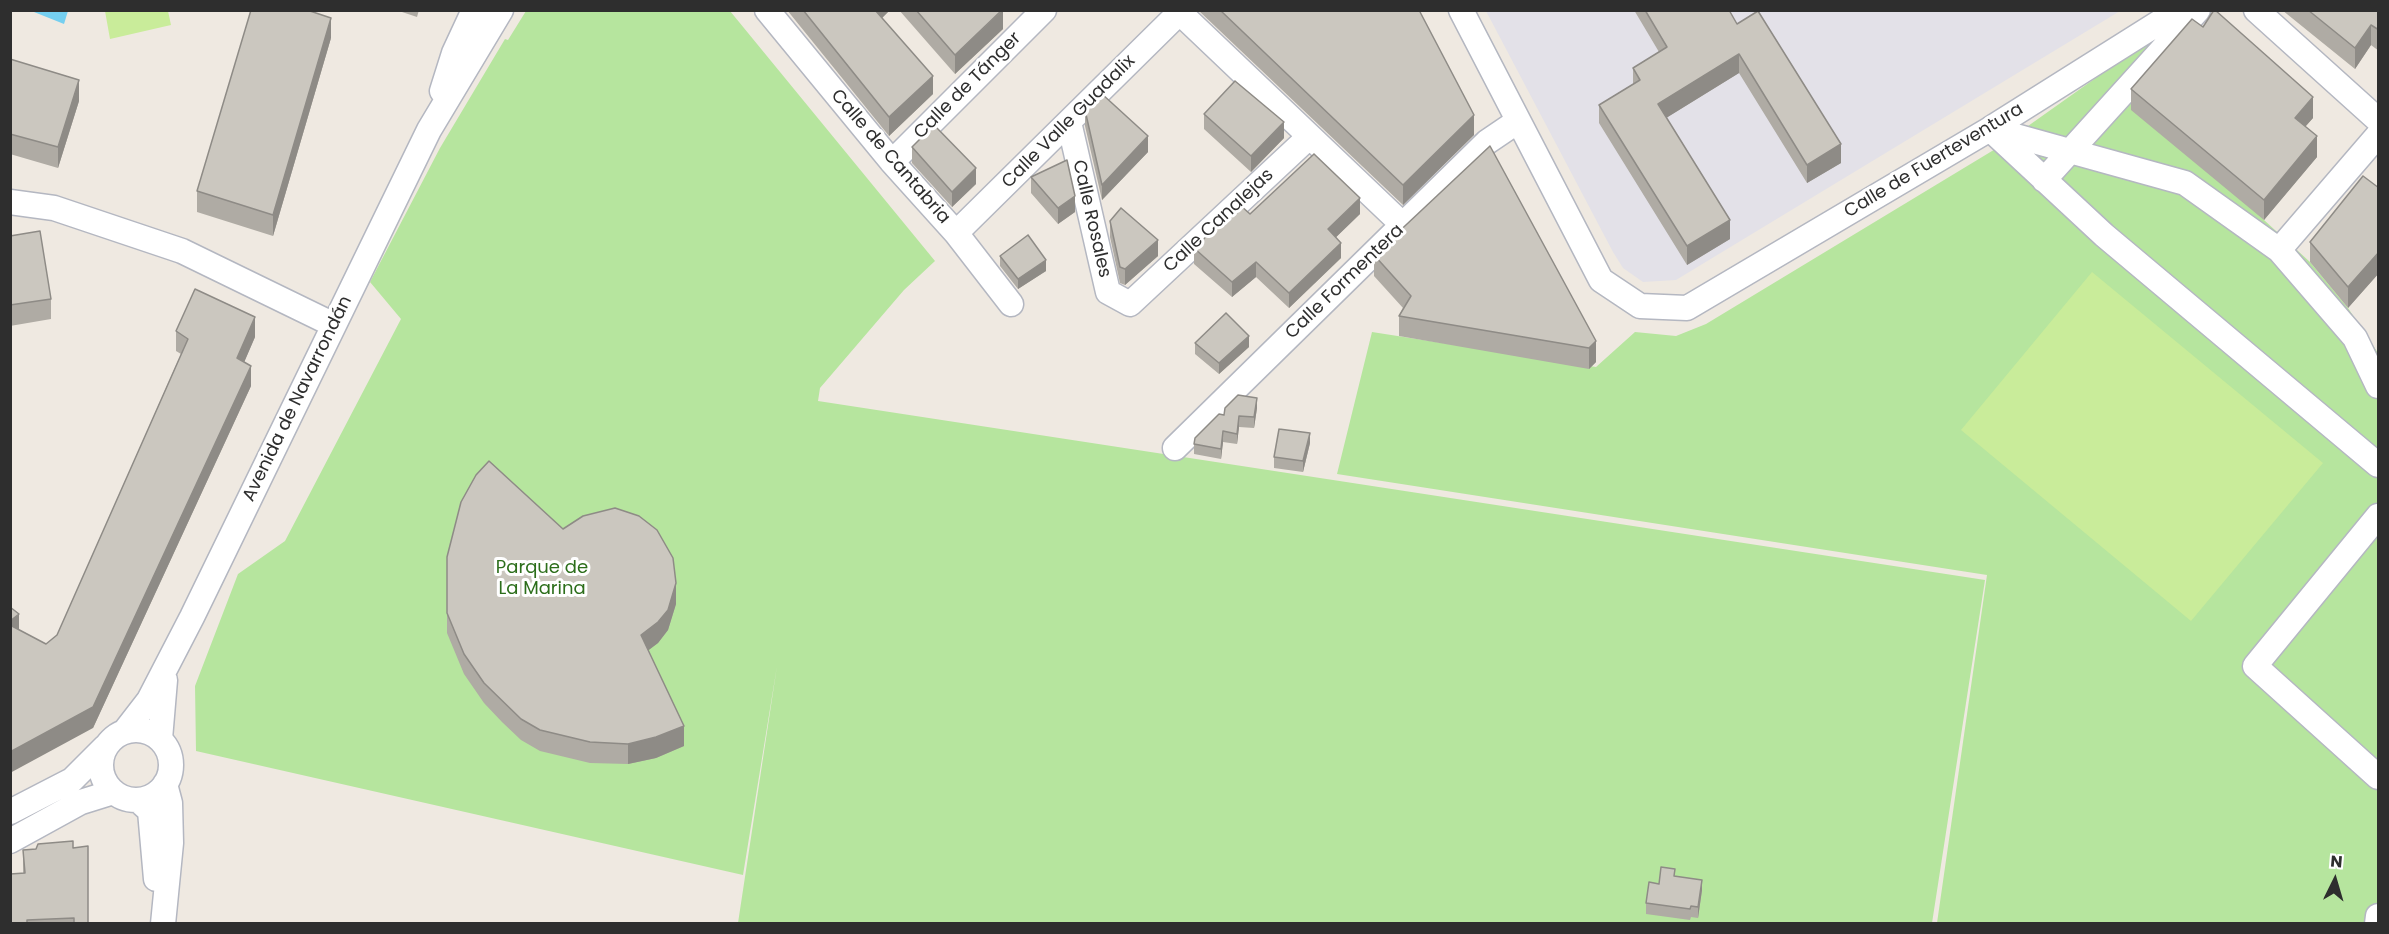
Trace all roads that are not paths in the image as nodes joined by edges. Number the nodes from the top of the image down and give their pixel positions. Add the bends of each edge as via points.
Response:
1 (474, 10) edge
2 (501, 10) edge
3 (767, 10) edge
4 (1044, 10) edge
5 (1461, 10) edge
6 (2179, 10) edge
7 (2198, 10) edge
8 (2256, 10) edge
9 (1179, 11) edge
10 (2379, 120) edge
11 (1518, 121) junction
12 (1069, 122) junction
13 (1990, 129) junction
14 (429, 130) junction
15 (2379, 135) edge
16 (1309, 137) junction
17 (2071, 150) junction
18 (892, 162) junction
19 (2044, 180) junction
20 (10, 202) edge
21 (1403, 225) junction
22 (956, 233) junction
23 (2279, 250) junction
24 (1011, 304) dead end
25 (1130, 304) joint
26 (334, 325) junction
27 (2379, 386) edge
28 (1175, 448) dead end
29 (2379, 465) edge
30 (2379, 516) edge
31 (166, 668) junction
32 (125, 731) junction
33 (160, 739) junction
34 (105, 747) junction
35 (2379, 777) edge
36 (165, 784) junction
37 (113, 792) junction
38 (138, 800) junction
39 (10, 812) edge
40 (10, 841) edge
41 (2379, 916) edge
42 (161, 924) edge
43 (2377, 924) edge

1 - 14 street, Avenida de Navarrondán via 454,53
2 - 14 street, Avenida de Navarrondán
3 - 18 street, Calle de Cantabria
4 - 18 street, Calle de Tánger
5 - 11 street
6 - 13 street, Calle de Fuerteventura
7 - 17 street
8 - 10 street
9 - 12 street, Calle Valle Guadalix
9 - 16 street
11 - 13 street, Calle de Fuerteventura via 1601,280 1640,306 1687,308
11 - 21 street, Calle Formentera via 1487,142
12 - 22 street, Calle Valle Guadalix
12 - 25 street, Calle Rosales via 1108,292
13 - 17 street
13 - 19 street
14 - 26 street, Avenida de Navarrondán
15 - 23 street
16 - 21 street
16 - 25 street, Calle Canalejas
17 - 19 street
17 - 23 street via 2185,183
18 - 22 street, Calle de Cantabria
19 - 29 street via 2104,235
20 - 26 street via 54,208 182,251
21 - 28 street, Calle Formentera
22 - 24 street, Calle de Cantabria
23 - 27 street via 2355,338
26 - 31 street, Avenida de Navarrondán
30 - 35 street via 2255,666
31 - 32 street, Avenida de Navarrondán via 149,700
31 - 33 street, Avenida de Navarrondán
32 - 33 street via 140,730
32 - 34 street
33 - 36 street via 171,762
34 - 37 street via 100,765
34 - 39 street via 72,780
36 - 38 street via 153,796
36 - 42 street via 170,803 171,843
37 - 38 street
37 - 40 street via 81,802
38 - 42 street via 150,811
41 - 43 street

